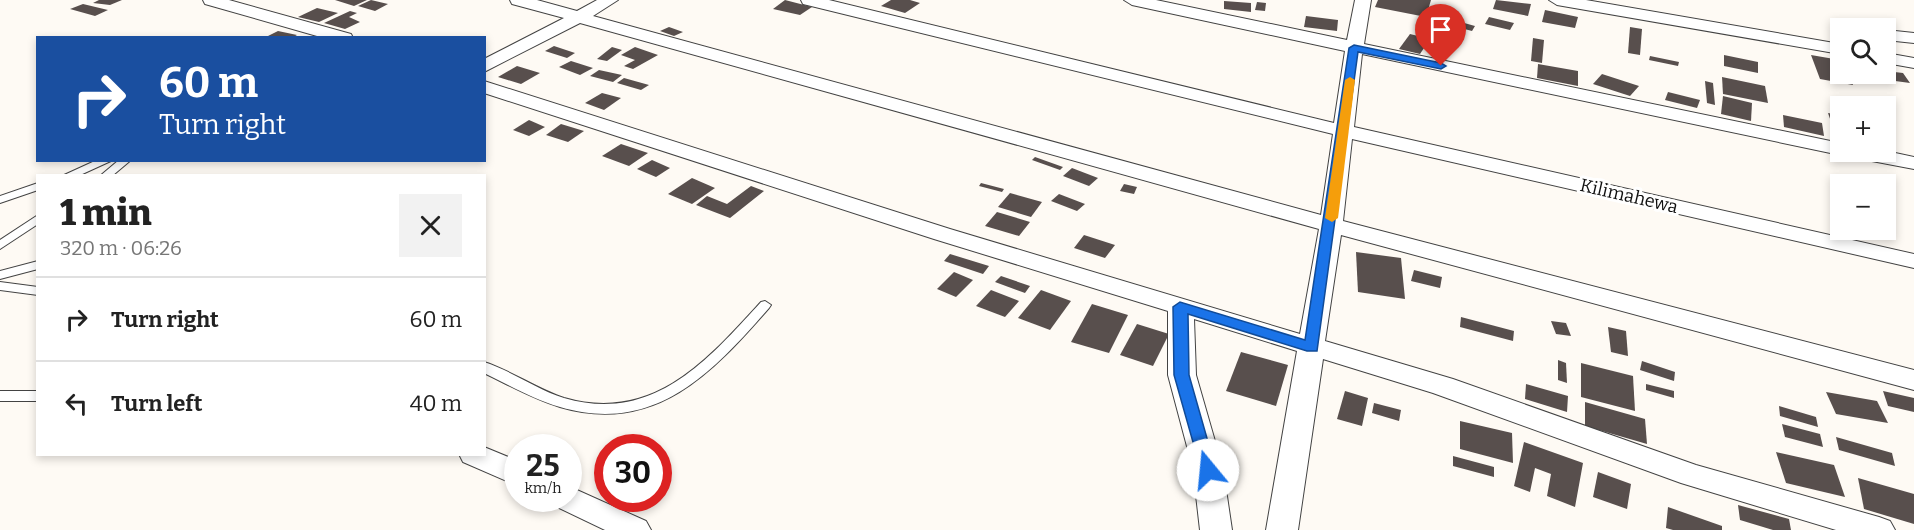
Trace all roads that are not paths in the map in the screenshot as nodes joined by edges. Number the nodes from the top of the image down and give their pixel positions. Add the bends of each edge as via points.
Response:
1 (211, 0) edge
2 (518, 0) edge
3 (610, 0) edge
4 (809, 0) edge
5 (1132, 0) edge
6 (1363, 0) edge
7 (1557, 0) edge
8 (576, 18) junction
9 (1830, 34) edge
10 (340, 36) edge
11 (1896, 36) edge
12 (1771, 37) junction
13 (1914, 38) edge
14 (1354, 48) junction
15 (1830, 48) edge
16 (1896, 60) edge
17 (1914, 63) edge
18 (486, 66) edge
19 (486, 88) edge
20 (1344, 130) junction
21 (1830, 147) edge
22 (1896, 160) edge
23 (103, 162) edge
24 (123, 162) edge
25 (1914, 163) edge
26 (72, 174) edge
27 (108, 174) edge
28 (36, 187) edge
29 (0, 200) edge
30 (36, 219) edge
31 (1331, 224) junction
32 (0, 245) edge
33 (1914, 261) edge
34 (36, 266) edge
35 (0, 275) edge
36 (0, 286) edge
37 (36, 291) edge
38 (765, 305) dead end
39 (1180, 307) junction
40 (1312, 348) junction
41 (486, 368) edge
42 (1914, 380) edge
43 (0, 396) edge
44 (36, 396) edge
45 (478, 456) edge
46 (504, 468) edge
47 (582, 506) edge
48 (621, 527) edge
49 (1216, 530) edge
50 (1282, 530) edge
51 (1879, 530) edge

1 - 10 street
2 - 8 street
3 - 8 street
4 - 20 street, Kilimahewa
5 - 14 street
6 - 14 street
7 - 12 street
8 - 18 street
8 - 31 street
9 - 12 street
11 - 13 street
12 - 15 street
14 - 20 street
14 - 21 street
16 - 17 street
19 - 39 street
20 - 31 street
20 - 33 street, Kilimahewa
22 - 25 street
23 - 26 lane
24 - 27 lane
28 - 29 lane
30 - 32 lane
31 - 40 street
31 - 42 street
34 - 35 lane
36 - 37 lane
38 - 41 lane via 683,386 655,402 633,408 572,405
39 - 40 street
39 - 49 street via 1182,375 1208,470
40 - 50 street
40 - 51 street via 1443,386 1692,475
43 - 44 lane
45 - 46 street
47 - 48 street

